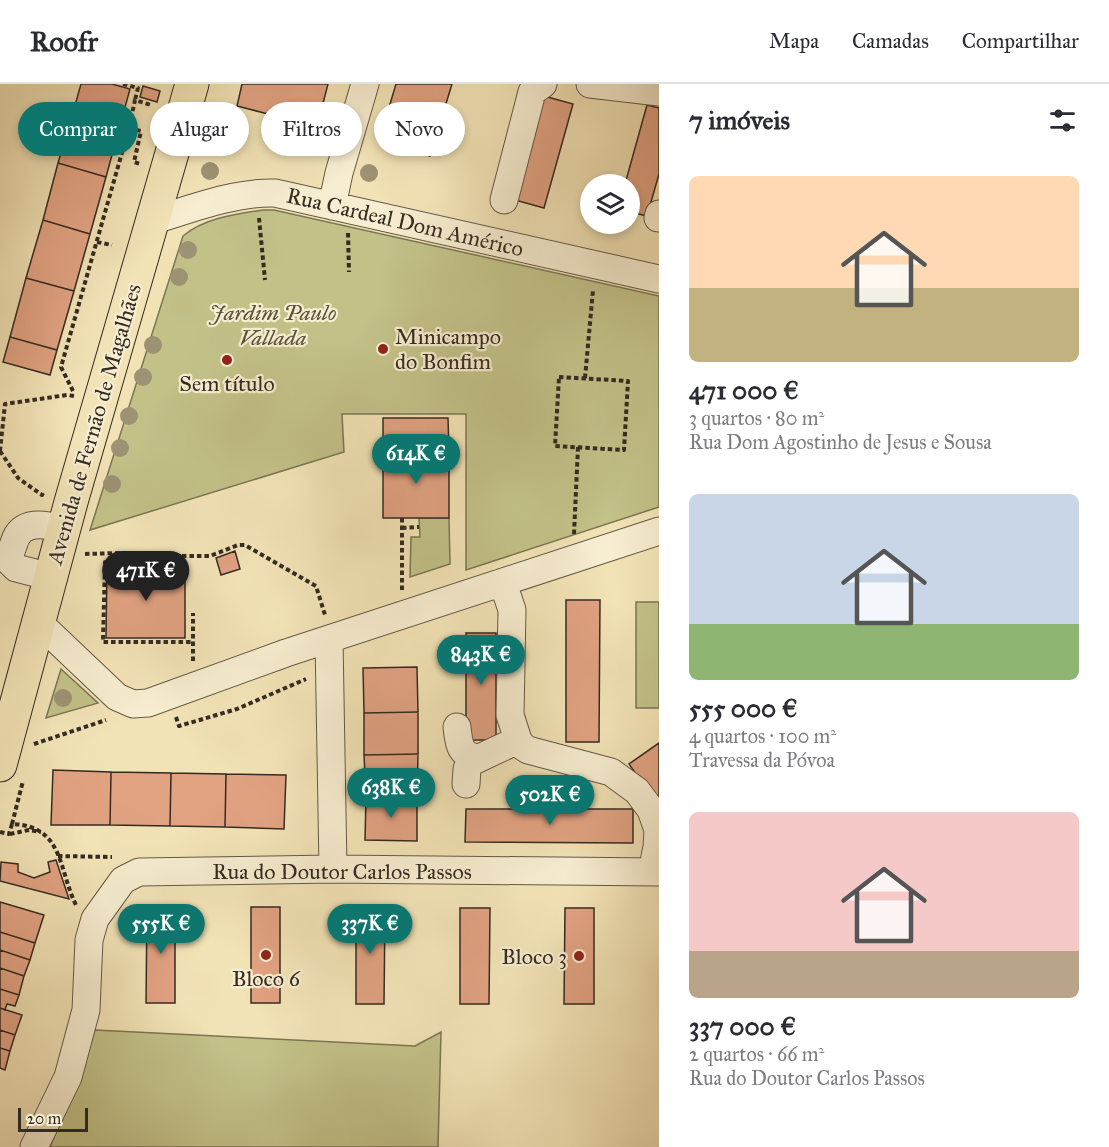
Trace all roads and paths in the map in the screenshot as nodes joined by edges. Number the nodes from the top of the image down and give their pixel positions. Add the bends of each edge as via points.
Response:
1 (123, 84) edge
2 (192, 84) edge
3 (365, 84) edge
4 (543, 84) edge
5 (590, 84) edge
6 (659, 92) edge
7 (135, 100) joint
8 (150, 105) edge
9 (138, 130) edge
10 (138, 144) edge
11 (121, 156) edge
12 (135, 156) edge
13 (142, 165) dead end
14 (257, 193) junction
15 (504, 200) dead end
16 (340, 208) junction
17 (151, 221) junction
18 (97, 242) junction
19 (112, 245) dead end
20 (596, 265) junction
21 (350, 272) dead end
22 (659, 279) edge
23 (265, 280) dead end
24 (585, 378) junction
25 (578, 447) junction
26 (0, 451) edge
27 (45, 489) dead end
28 (402, 518) dead end
29 (419, 527) dead end
30 (402, 528) junction
31 (64, 529) junction
32 (659, 531) edge
33 (90, 554) dead end
34 (128, 556) junction
35 (573, 559) junction
36 (51, 577) junction
37 (500, 583) junction
38 (193, 613) dead end
39 (402, 615) junction
40 (38, 622) junction
41 (327, 627) junction
42 (193, 642) junction
43 (193, 686) junction
44 (110, 718) dead end
45 (457, 727) dead end
46 (518, 740) junction
47 (33, 744) dead end
48 (477, 758) junction
49 (0, 765) edge
50 (466, 784) dead end
51 (0, 832) edge
52 (43, 833) junction
53 (9, 834) junction
54 (58, 856) junction
55 (333, 869) junction
56 (139, 872) junction
57 (656, 872) edge
58 (96, 919) junction
59 (34, 1147) edge

1 - 7 path via 138,88
2 - 17 main road, Avenida de Fernão de Magalhães
3 - 16 street via 339,173
4 - 15 street via 532,92
5 - 6 street
7 - 8 path
9 - 10 path
11 - 18 path
12 - 13 path via 134,162
14 - 16 street, Rua Cardeal Dom Américo via 275,193
14 - 17 street, Rua Cardeal Dom Américo
14 - 23 path
16 - 20 street, Rua Cardeal Dom Américo
16 - 21 path
17 - 31 main road, Avenida de Fernão de Magalhães
18 - 19 path
18 - 26 path via 61,367 75,397 5,404
20 - 22 street, Rua Cardeal Dom Américo
20 - 24 path
24 - 25 path via 559,377 555,446
24 - 25 path via 628,381 624,450
25 - 35 path
26 - 27 path via 18,478 42,495
28 - 30 path
29 - 30 path
30 - 39 path
31 - 36 main road, Avenida de Fernão de Magalhães
31 - 36 street via 45,524 23,529 18,532 9,558 16,568
32 - 35 street
33 - 34 path
34 - 41 path via 210,556 245,545 316,586
34 - 42 path via 120,562 105,562 103,642
35 - 37 street
36 - 40 main road, Avenida de Fernão de Magalhães
37 - 39 street
37 - 46 street via 512,610 510,716
38 - 42 path
39 - 41 street
40 - 43 street via 117,698 132,704 148,703
40 - 49 main road, Avenida de Fernão de Magalhães
41 - 43 street
41 - 55 street
42 - 43 path
44 - 47 path
45 - 48 street via 462,750
46 - 48 street
46 - 57 street via 528,750 611,772 637,791 651,810 658,830
48 - 50 street via 467,769
51 - 53 path
52 - 53 path via 29,830
52 - 53 path via 34,826 12,824
52 - 54 path
54 - 56 path via 119,857
54 - 58 path via 78,910
55 - 56 street, Rua do Doutor Carlos Passos
55 - 57 street, Rua do Doutor Carlos Passos
56 - 58 street via 123,880
58 - 59 street via 89,940 88,998 68,1077

